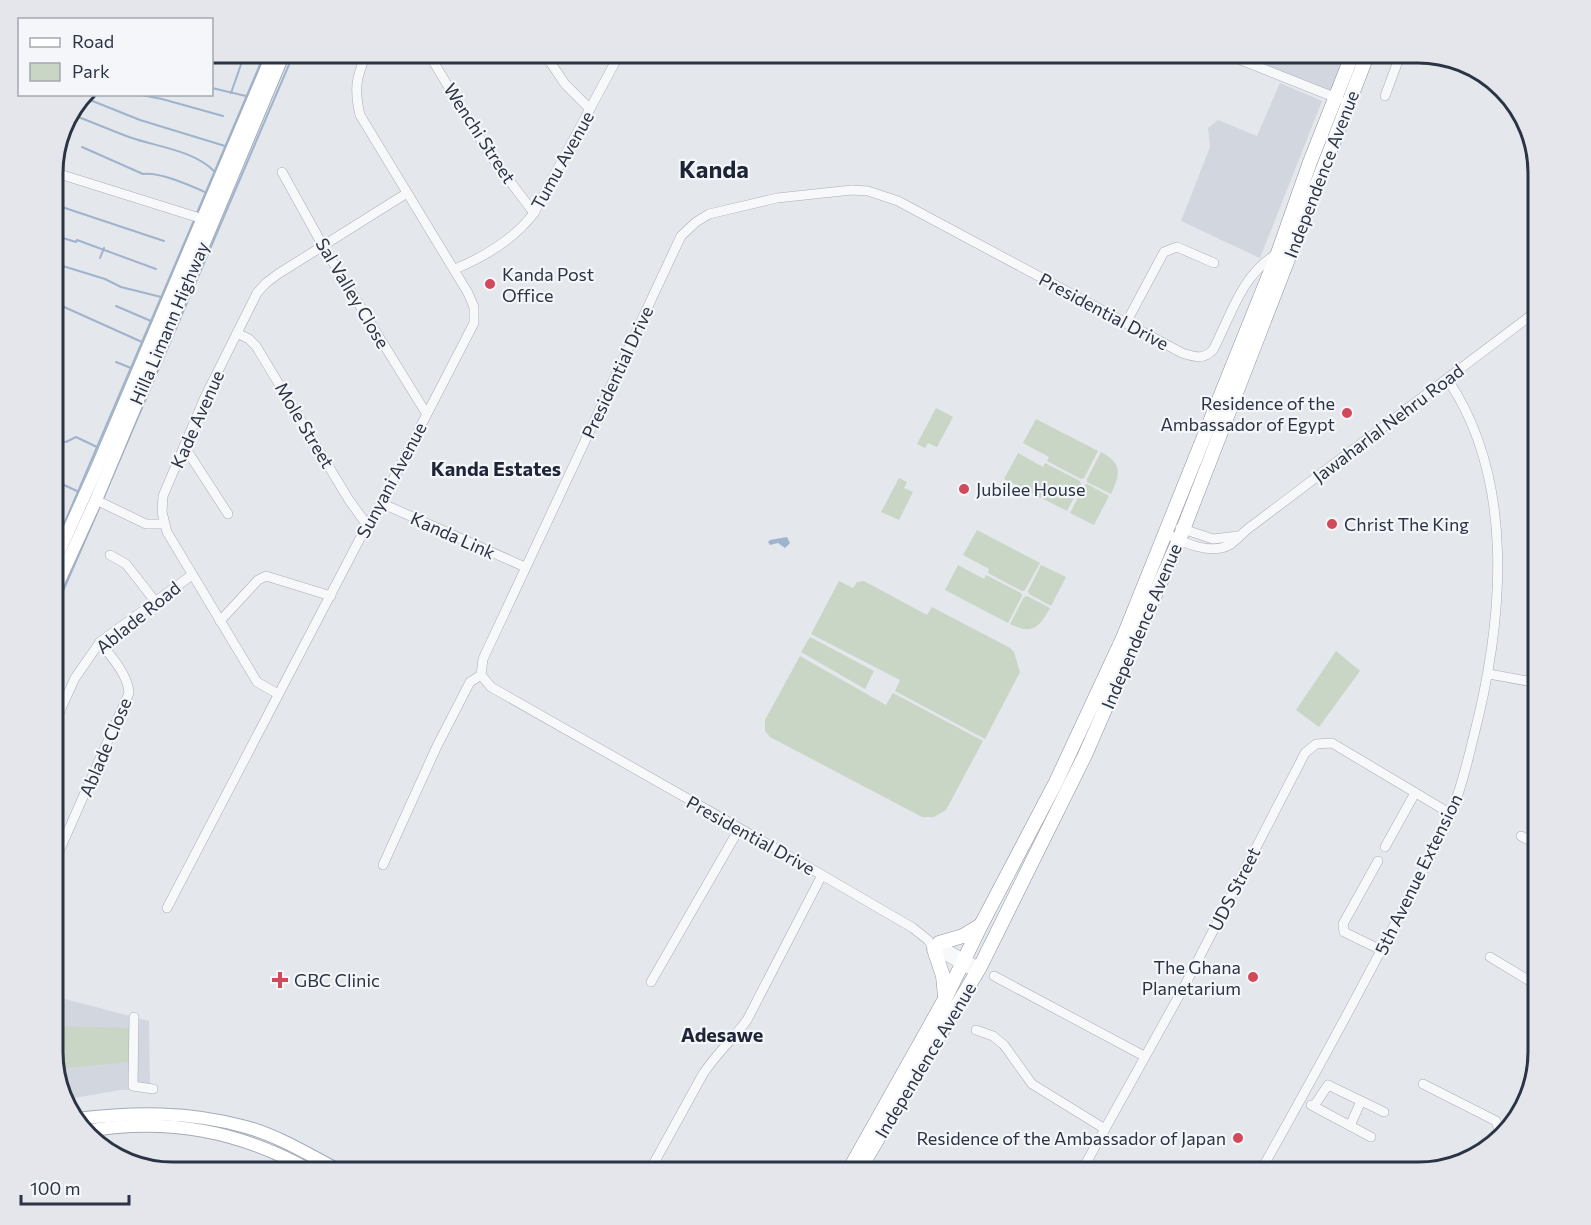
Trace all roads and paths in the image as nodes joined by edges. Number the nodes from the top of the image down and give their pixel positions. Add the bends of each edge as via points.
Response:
1 (268, 63) edge
2 (279, 63) edge
3 (362, 63) edge
4 (435, 63) edge
5 (551, 63) edge
6 (614, 63) edge
7 (1250, 63) edge
8 (1348, 63) edge
9 (1364, 63) edge
10 (1397, 63) edge
11 (1385, 96) dead end
12 (1334, 97) junction
13 (1349, 103) junction
14 (590, 109) junction
15 (282, 172) dead end
16 (63, 175) edge
17 (407, 193) junction
18 (534, 213) junction
19 (203, 219) junction
20 (323, 246) junction
21 (1278, 254) junction
22 (1214, 263) dead end
23 (455, 269) junction
24 (1528, 318) edge
25 (1126, 323) junction
26 (237, 333) junction
27 (1448, 380) junction
28 (426, 413) junction
29 (184, 446) junction
30 (96, 500) junction
31 (381, 503) junction
32 (228, 514) dead end
33 (164, 524) junction
34 (367, 525) junction
35 (1174, 532) junction
36 (63, 543) edge
37 (110, 555) dead end
38 (525, 567) junction
39 (63, 572) edge
40 (192, 574) junction
41 (331, 596) junction
42 (155, 601) junction
43 (220, 621) junction
44 (100, 642) junction
45 (1489, 674) junction
46 (481, 675) junction
47 (1528, 682) edge
48 (278, 694) junction
49 (63, 704) edge
50 (1415, 793) junction
51 (1451, 814) junction
52 (738, 829) junction
53 (1521, 836) dead end
54 (1528, 840) edge
55 (63, 842) edge
56 (1385, 847) dead end
57 (1378, 861) dead end
58 (383, 865) dead end
59 (822, 875) junction
60 (167, 908) dead end
61 (981, 925) junction
62 (934, 944) junction
63 (1382, 950) junction
64 (1490, 957) dead end
65 (963, 962) junction
66 (978, 970) junction
67 (994, 976) dead end
68 (1528, 979) edge
69 (651, 982) dead end
70 (945, 999) junction
71 (134, 1017) dead end
72 (976, 1030) dead end
73 (1144, 1056) junction
74 (1423, 1084) dead end
75 (153, 1089) dead end
76 (1301, 1099) junction
77 (1362, 1101) junction
78 (1314, 1106) junction
79 (1384, 1112) dead end
80 (85, 1118) edge
81 (1350, 1126) junction
82 (1498, 1127) edge
83 (1105, 1129) junction
84 (95, 1130) edge
85 (1371, 1137) dead end
86 (294, 1162) edge
87 (322, 1162) edge
88 (654, 1162) edge
89 (856, 1162) edge
90 (857, 1162) edge
91 (1087, 1162) edge
92 (1266, 1162) edge

1 - 19 main road, Hilla Limann Highway
2 - 30 main road, Hilla Limann Highway
3 - 17 street, Sunyani Avenue via 355,86 360,115
4 - 18 street, Wenchi Street via 490,155
5 - 14 street
6 - 14 street, Tumu Avenue
7 - 12 street
8 - 12 highway, Independence Avenue
9 - 13 highway, Independence Avenue
10 - 11 street
12 - 13 street
12 - 21 highway, Independence Avenue
13 - 35 highway, Independence Avenue
14 - 18 street, Tumu Avenue
15 - 20 street, Sal Valley Close
16 - 19 street
17 - 20 street, Kade Avenue
17 - 23 street, Sunyani Avenue
18 - 23 street, Tumu Avenue via 478,260
19 - 36 main road, Hilla Limann Highway
20 - 26 street, Kade Avenue via 266,283
20 - 28 street, Sal Valley Close
21 - 25 street, Presidential Drive via 1251,275 1208,355 1198,358 1182,353
21 - 35 highway, Independence Avenue
22 - 25 street via 1177,247 1164,252
23 - 28 street, Sunyani Avenue via 474,307 474,323
24 - 27 street, Jawaharlal Nehru Road
25 - 38 street, Presidential Drive via 898,201 868,191 777,198 709,214 681,236
26 - 29 street, Kade Avenue
26 - 34 street, Mole Street via 256,346
27 - 35 street, Jawaharlal Nehru Road via 1238,536 1213,539
27 - 45 street, 5th Avenue Extension via 1462,400 1490,485 1499,552
28 - 31 street, Sunyani Avenue
29 - 32 street
29 - 33 street, Kade Avenue via 163,496
30 - 33 street via 146,524
30 - 39 main road, Hilla Limann Highway
31 - 34 street, Sunyani Avenue
31 - 38 street, Kanda Link
33 - 40 street, Kade Avenue
34 - 41 street, Sunyani Avenue
35 - 61 highway, Independence Avenue via 1065,762
35 - 66 highway, Independence Avenue via 1085,755
37 - 42 street via 126,564
38 - 46 street, Presidential Drive via 483,659
40 - 42 street, Ablade Road
40 - 43 street, Kade Avenue
41 - 43 street via 266,576
41 - 48 street, Sunyani Avenue
42 - 44 street, Ablade Road
43 - 48 street, Kade Avenue via 257,682
44 - 49 street, Ablade Road via 75,678
44 - 55 street, Ablade Close via 123,674 129,693
45 - 47 street
45 - 51 street, 5th Avenue Extension
46 - 52 street, Presidential Drive via 491,687
46 - 58 street via 471,682 436,746
48 - 60 street, Sunyani Avenue
50 - 51 street, UDS Street
50 - 56 street
50 - 73 street, UDS Street via 1332,743 1316,744 1305,753
51 - 63 street, 5th Avenue Extension
52 - 59 street, Presidential Drive
52 - 69 street
53 - 54 street
57 - 63 street via 1343,928
59 - 62 street, Presidential Drive
59 - 88 street via 747,1020 712,1060
61 - 62 highway via 963,936
61 - 65 highway, Independence Avenue
62 - 65 street, Presidential Drive
62 - 70 highway via 944,976
63 - 76 street, 5th Avenue Extension
64 - 68 street
65 - 66 street, Presidential Drive
65 - 70 highway, Independence Avenue
66 - 90 highway, Independence Avenue
67 - 73 street
70 - 89 highway, Independence Avenue
71 - 75 street via 133,1086
72 - 83 street via 1004,1045 1032,1084
73 - 83 street, UDS Street
74 - 82 street via 1496,1121
76 - 78 street
76 - 92 street, 5th Avenue Extension
77 - 78 street via 1328,1085
77 - 79 street
77 - 81 street
78 - 81 street
80 - 87 main road via 143,1113 198,1116 247,1127
81 - 85 street
83 - 91 street, UDS Street
84 - 86 main road via 144,1125 211,1131

